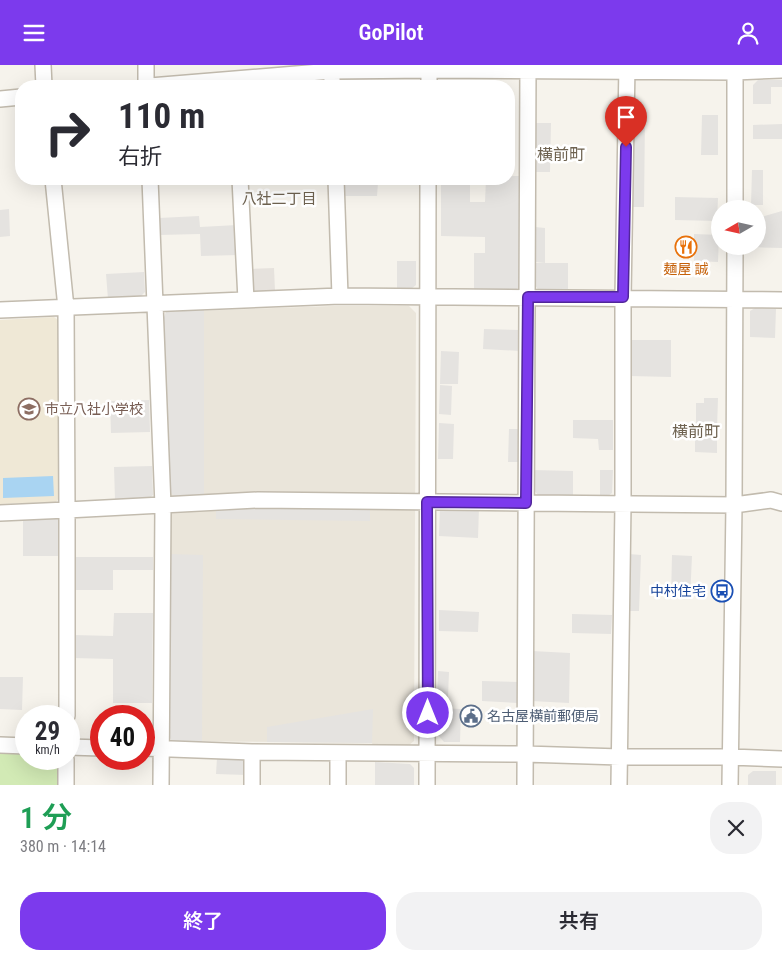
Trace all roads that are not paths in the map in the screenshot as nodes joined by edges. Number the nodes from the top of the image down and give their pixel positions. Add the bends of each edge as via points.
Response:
1 (43, 65) edge
2 (146, 65) edge
3 (429, 67) edge
4 (528, 68) edge
5 (627, 69) edge
6 (735, 69) edge
7 (782, 70) edge
8 (332, 74) edge
9 (236, 77) edge
10 (44, 80) edge
11 (147, 80) edge
12 (207, 80) edge
13 (429, 80) edge
14 (15, 98) edge
15 (0, 99) edge
16 (54, 185) edge
17 (150, 185) edge
18 (240, 185) edge
19 (336, 185) edge
20 (428, 185) edge
21 (735, 200) edge
22 (735, 255) edge
23 (340, 296) junction
24 (427, 296) junction
25 (528, 297) junction
26 (623, 297) junction
27 (734, 298) junction
28 (246, 300) junction
29 (782, 300) edge
30 (155, 305) junction
31 (66, 308) junction
32 (0, 310) edge
33 (427, 502) junction
34 (526, 503) junction
35 (782, 503) edge
36 (623, 504) junction
37 (163, 505) junction
38 (734, 505) junction
39 (67, 510) junction
40 (0, 513) edge
41 (67, 705) edge
42 (0, 745) edge
43 (15, 746) edge
44 (155, 748) edge
45 (161, 748) junction
46 (252, 752) junction
47 (338, 753) junction
48 (427, 754) junction
49 (525, 754) junction
50 (620, 757) junction
51 (730, 757) junction
52 (782, 759) edge
53 (66, 770) edge
54 (66, 785) edge
55 (161, 785) edge
56 (252, 785) edge
57 (338, 785) edge
58 (427, 785) edge
59 (525, 785) edge
60 (620, 785) edge
61 (730, 785) edge

1 - 10 street
2 - 11 street
3 - 4 street
3 - 8 street
3 - 13 street
4 - 5 street
4 - 25 street
5 - 6 street
5 - 26 street
6 - 7 street
6 - 21 street
8 - 9 street
9 - 12 street
14 - 15 street
16 - 31 street
17 - 30 street
18 - 28 street
19 - 23 street
20 - 24 street
22 - 27 street
23 - 24 street
23 - 28 street
24 - 25 street
24 - 33 street
25 - 26 street
25 - 34 street
26 - 27 street
26 - 36 street
27 - 29 street
27 - 38 street
28 - 30 street
30 - 31 street
30 - 37 street
31 - 32 street
31 - 39 street
33 - 34 street
33 - 37 street via 258,500
33 - 48 street
34 - 36 street
34 - 49 street
35 - 38 street via 771,500
36 - 38 street
36 - 50 street
37 - 39 street
37 - 45 street
38 - 51 street
39 - 40 street
39 - 41 street
42 - 43 street
44 - 45 street
45 - 46 street
45 - 55 street
46 - 47 street
46 - 56 street
47 - 48 street
47 - 57 street
48 - 49 street
48 - 58 street
49 - 50 street
49 - 59 street
50 - 51 street
50 - 60 street
51 - 52 street
51 - 61 street
53 - 54 street

